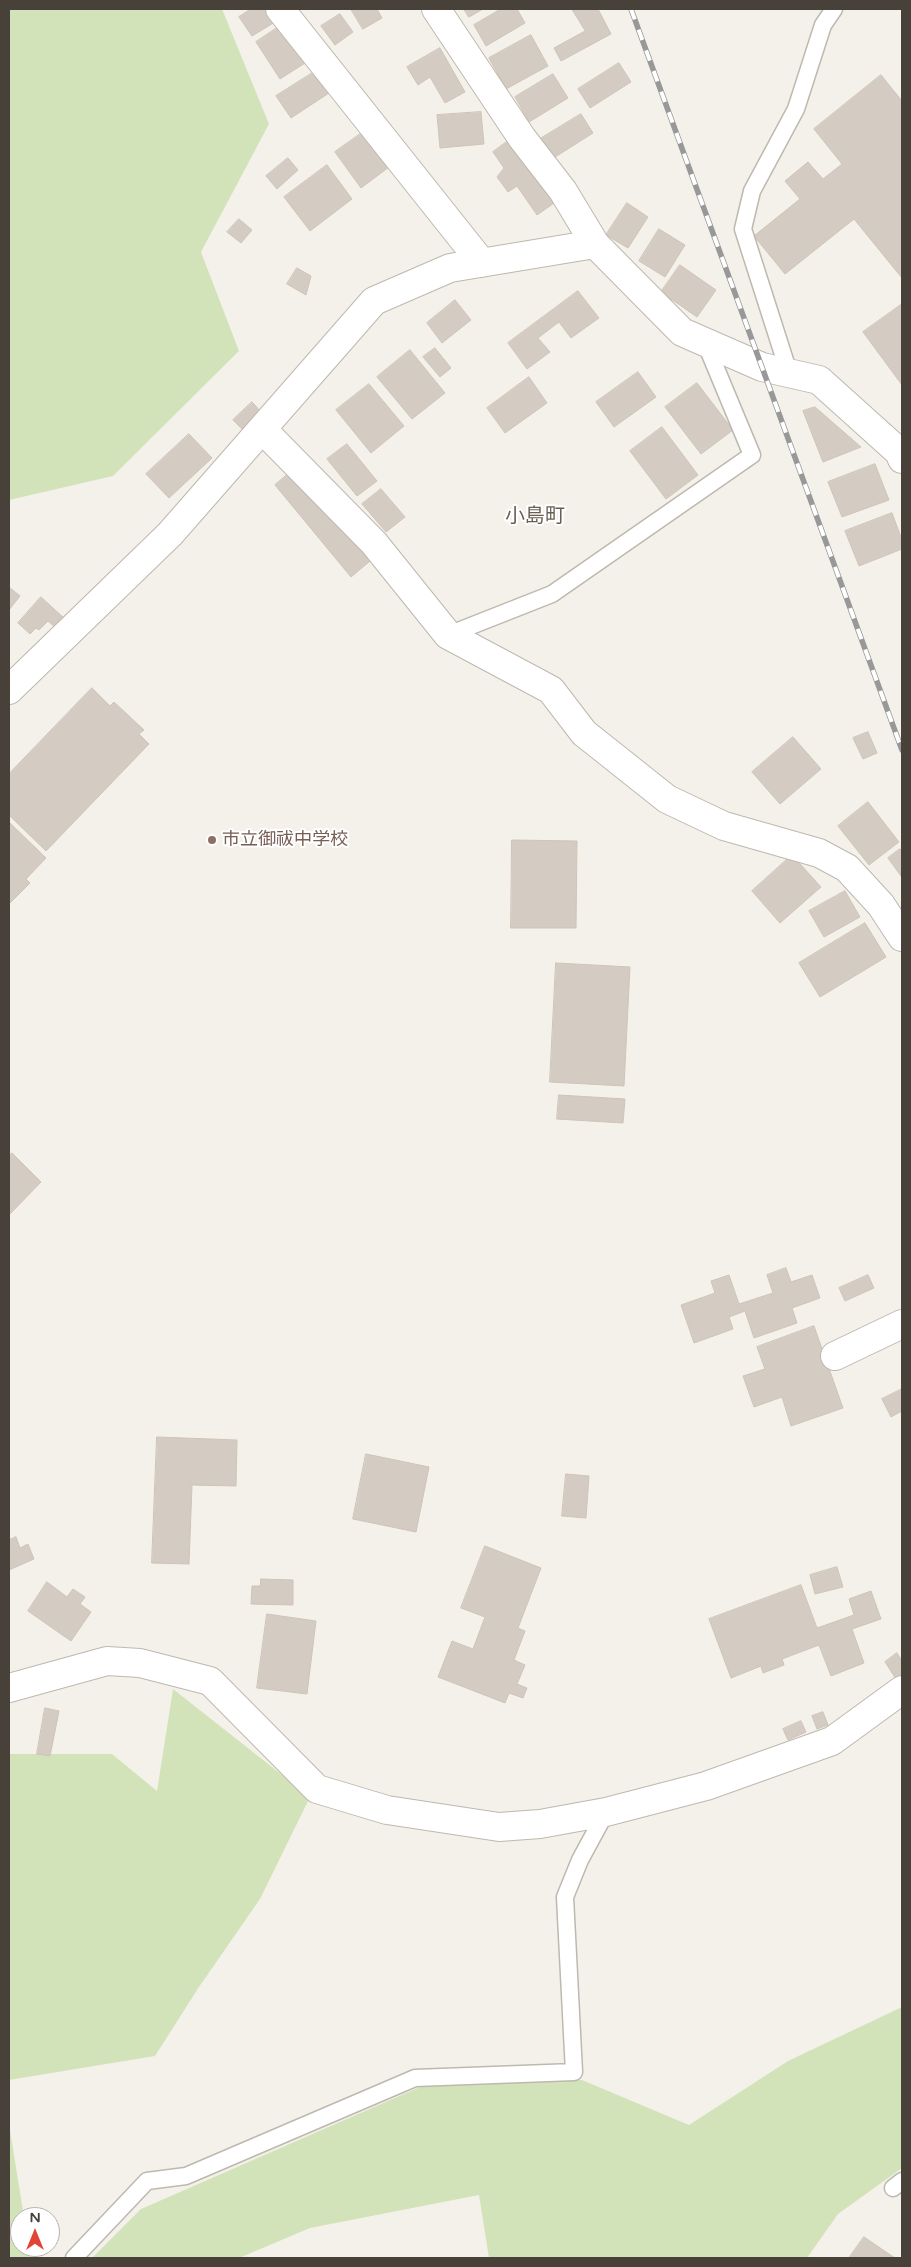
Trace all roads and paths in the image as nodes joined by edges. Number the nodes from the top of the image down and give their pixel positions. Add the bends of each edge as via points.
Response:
1 (280, 9) edge
2 (436, 9) edge
3 (834, 9) edge
4 (595, 244) junction
5 (482, 263) junction
6 (705, 342) junction
7 (789, 373) junction
8 (262, 429) junction
9 (901, 453) edge
10 (448, 635) junction
11 (9, 690) edge
12 (902, 937) edge
13 (902, 1324) edge
14 (835, 1356) dead end
15 (9, 1688) edge
16 (902, 1690) edge
17 (606, 1812) junction
18 (74, 2258) edge

1 - 5 street
2 - 4 street via 522,138 563,191
3 - 7 lane via 823,25 796,109 752,191 743,229
4 - 5 street
4 - 6 street via 682,332
5 - 8 street via 450,268 374,301
6 - 7 street via 762,367
6 - 10 lane via 752,455 552,594
7 - 9 street via 819,380
8 - 10 street via 374,543
8 - 11 street via 170,534
10 - 12 street via 551,690 584,733 667,799 724,826 819,853 848,868 881,905
13 - 14 street
15 - 17 street via 107,1661 140,1663 210,1681 317,1789 387,1810 499,1827 540,1824
16 - 17 street via 832,1741 706,1786
17 - 18 lane via 580,1860 565,1897 574,2072 415,2078 186,2176 147,2181

